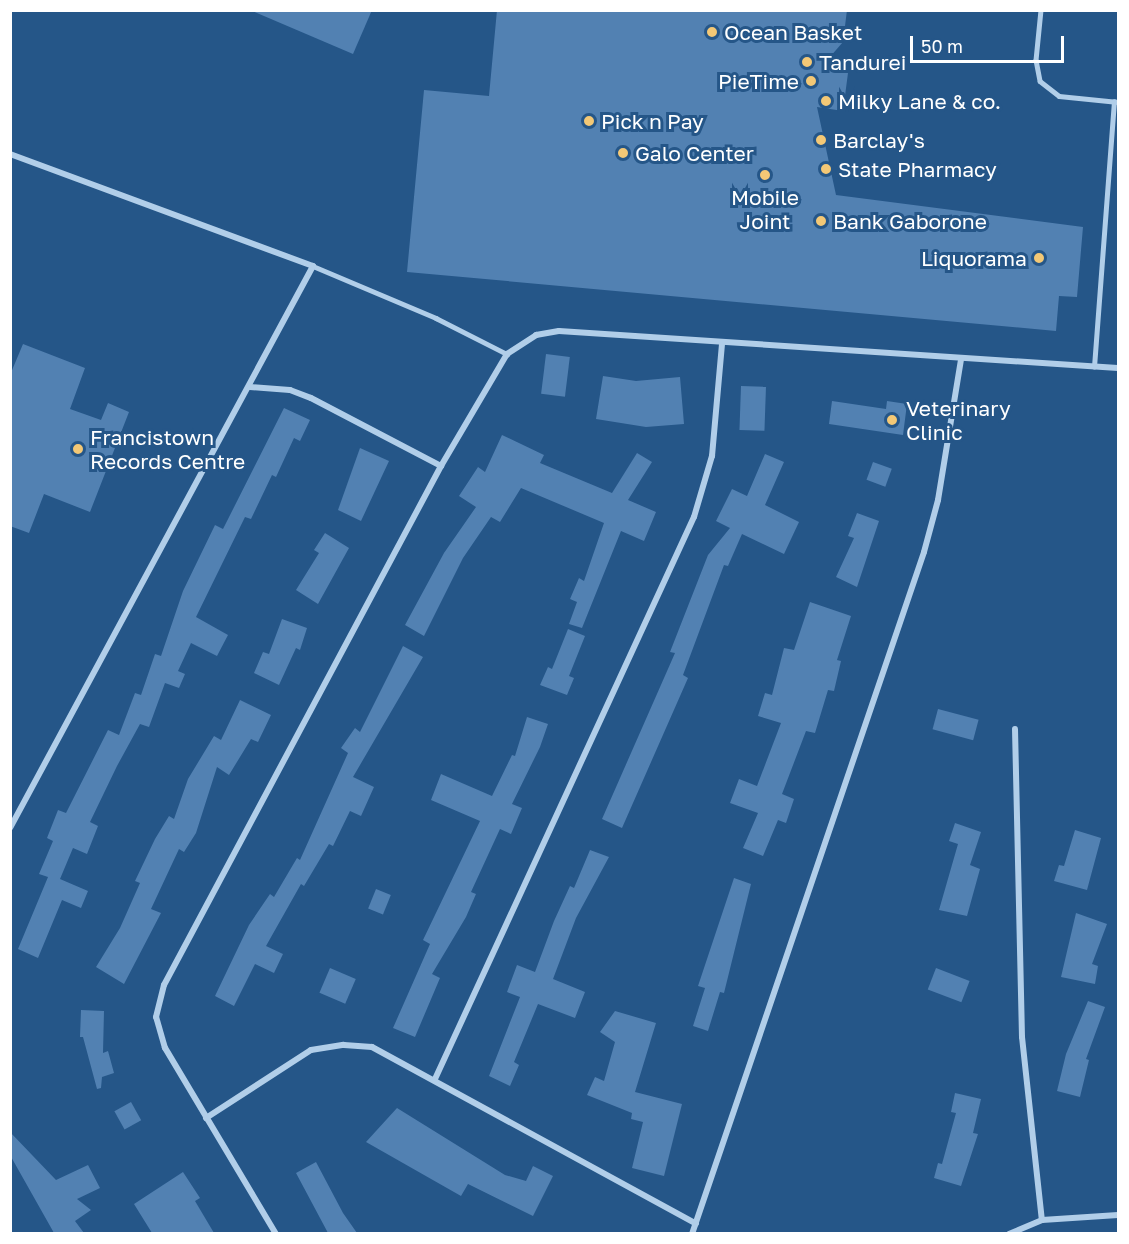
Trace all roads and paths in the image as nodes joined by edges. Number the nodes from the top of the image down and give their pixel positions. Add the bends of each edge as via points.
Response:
1 (1041, 10) edge
2 (1116, 102) edge
3 (10, 154) edge
4 (313, 266) junction
5 (722, 343) junction
6 (507, 354) junction
7 (961, 359) junction
8 (1094, 367) junction
9 (1119, 368) edge
10 (250, 387) junction
11 (441, 466) junction
12 (1015, 729) dead end
13 (10, 828) edge
14 (435, 1079) junction
15 (206, 1118) junction
16 (1119, 1215) edge
17 (1042, 1220) junction
18 (696, 1224) junction
19 (276, 1233) edge
20 (692, 1233) edge
21 (1009, 1233) edge

1 - 2 lane via 1036,60 1040,81 1059,96
2 - 8 lane
3 - 4 street
4 - 6 lane via 436,318
4 - 10 street
5 - 6 street via 559,331 536,335
5 - 7 street
5 - 14 street via 712,456 694,516
6 - 11 street
7 - 8 street
7 - 18 street via 938,500 924,552
8 - 9 street
10 - 11 street via 290,390 311,398
10 - 13 street
11 - 15 street via 164,985 156,1017 165,1048
12 - 17 street via 1022,1038
14 - 15 street via 372,1047 344,1045 311,1050
14 - 18 street
15 - 19 street
16 - 17 street
17 - 21 street
18 - 20 street

